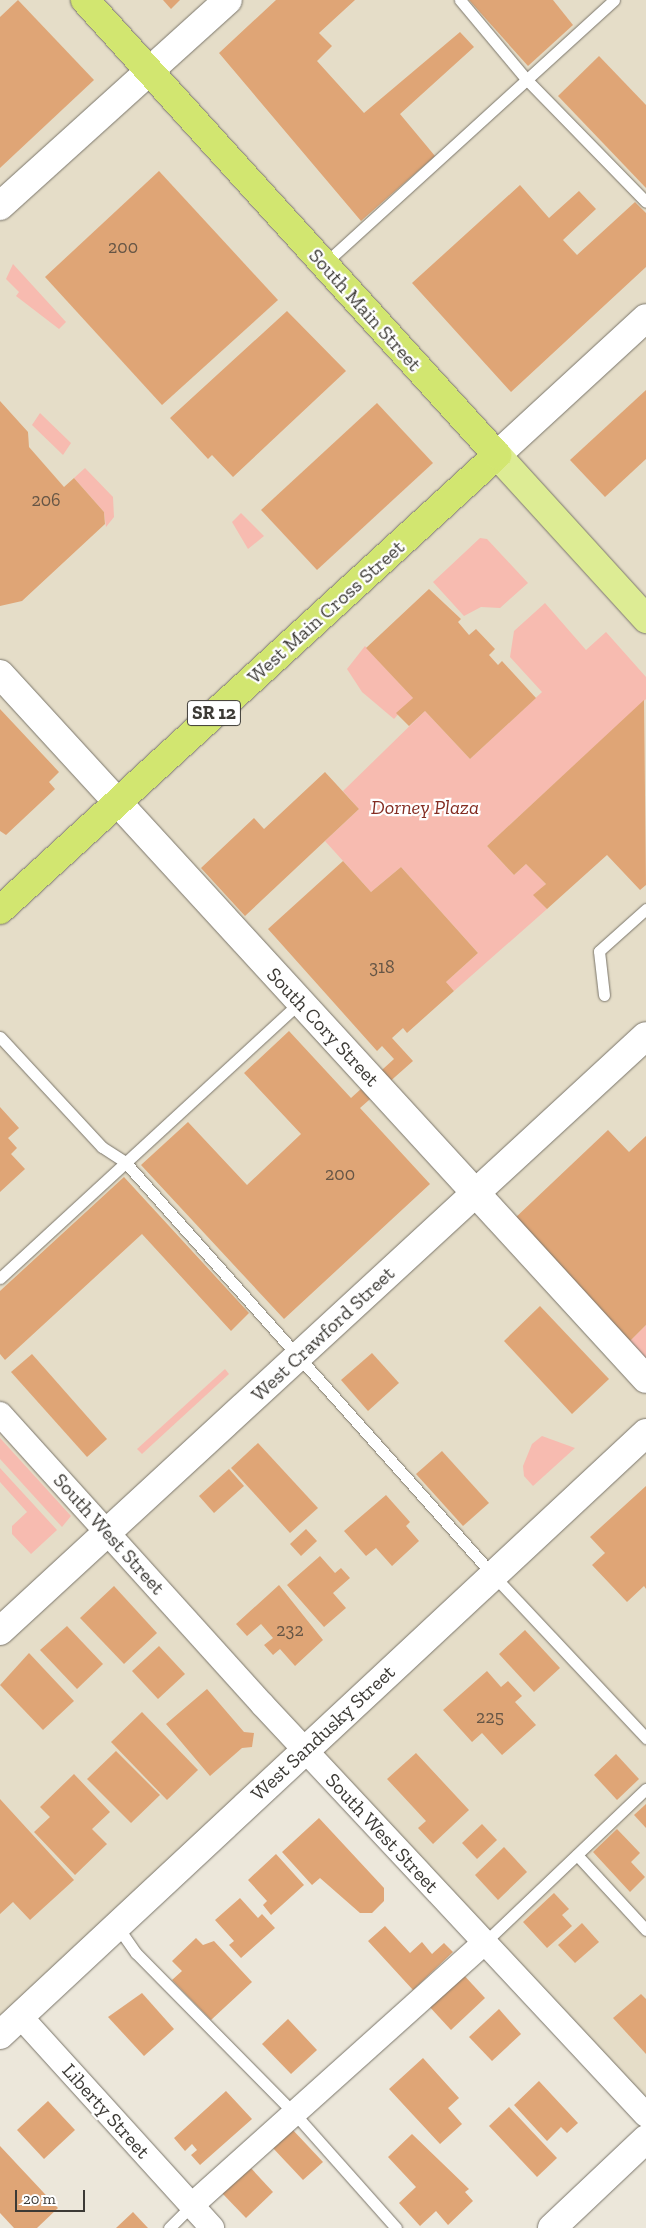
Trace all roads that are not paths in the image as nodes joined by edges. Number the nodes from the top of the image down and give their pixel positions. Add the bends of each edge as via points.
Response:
1 (85, 0) edge
2 (228, 0) edge
3 (460, 0) edge
4 (614, 0) edge
5 (150, 71) junction
6 (527, 80) junction
7 (646, 202) edge
8 (0, 206) edge
9 (324, 264) junction
10 (646, 318) edge
11 (497, 455) junction
12 (646, 619) edge
13 (0, 674) edge
14 (117, 803) junction
15 (646, 909) edge
16 (0, 910) edge
17 (604, 995) dead end
18 (300, 1002) junction
19 (646, 1036) edge
20 (0, 1037) edge
21 (126, 1162) junction
22 (476, 1193) junction
23 (0, 1278) edge
24 (297, 1357) junction
25 (646, 1379) edge
26 (0, 1414) edge
27 (646, 1433) edge
28 (107, 1532) junction
29 (493, 1575) junction
30 (0, 1631) edge
31 (646, 1738) edge
32 (305, 1750) junction
33 (646, 1789) edge
34 (577, 1855) junction
35 (116, 1925) junction
36 (646, 1930) edge
37 (483, 1944) junction
38 (6, 2026) edge
39 (294, 2113) junction
40 (646, 2115) edge
41 (646, 2139) edge
42 (192, 2205) junction
43 (169, 2228) edge
44 (212, 2228) edge
45 (396, 2228) edge
46 (552, 2228) edge

1 - 5 highway, South Main Street
2 - 5 street
3 - 6 lane
4 - 6 lane
5 - 8 street
5 - 9 highway, South Main Street
6 - 7 lane
6 - 9 lane
9 - 11 highway, South Main Street
10 - 11 street
11 - 12 main road, South Main Street
11 - 14 highway, West Main Cross Street / SR 12
13 - 14 street, South Cory Street
14 - 16 highway, West Main Cross Street / SR 12
14 - 18 street, South Cory Street
15 - 17 lane via 599,951
18 - 21 lane
18 - 22 street, South Cory Street
19 - 22 street, West Crawford Street
20 - 21 lane via 102,1147
21 - 23 lane
21 - 24 lane
22 - 24 street, West Crawford Street
22 - 25 street, South Cory Street
24 - 28 street, West Crawford Street
24 - 29 lane
26 - 28 street, South West Street
27 - 29 street, West Sandusky Street
28 - 30 street, West Crawford Street
28 - 32 street, South West Street
29 - 31 lane
29 - 32 street, West Sandusky Street
32 - 35 street, West Sandusky Street
32 - 37 street, South West Street
33 - 34 lane
34 - 36 lane
34 - 37 lane
35 - 38 street, West Sandusky Street
35 - 39 lane via 136,1953
37 - 39 street
37 - 40 street, South West Street
38 - 42 street, Liberty Street
39 - 42 street
39 - 45 lane
41 - 46 street
42 - 43 lane
42 - 44 street, Liberty Street

